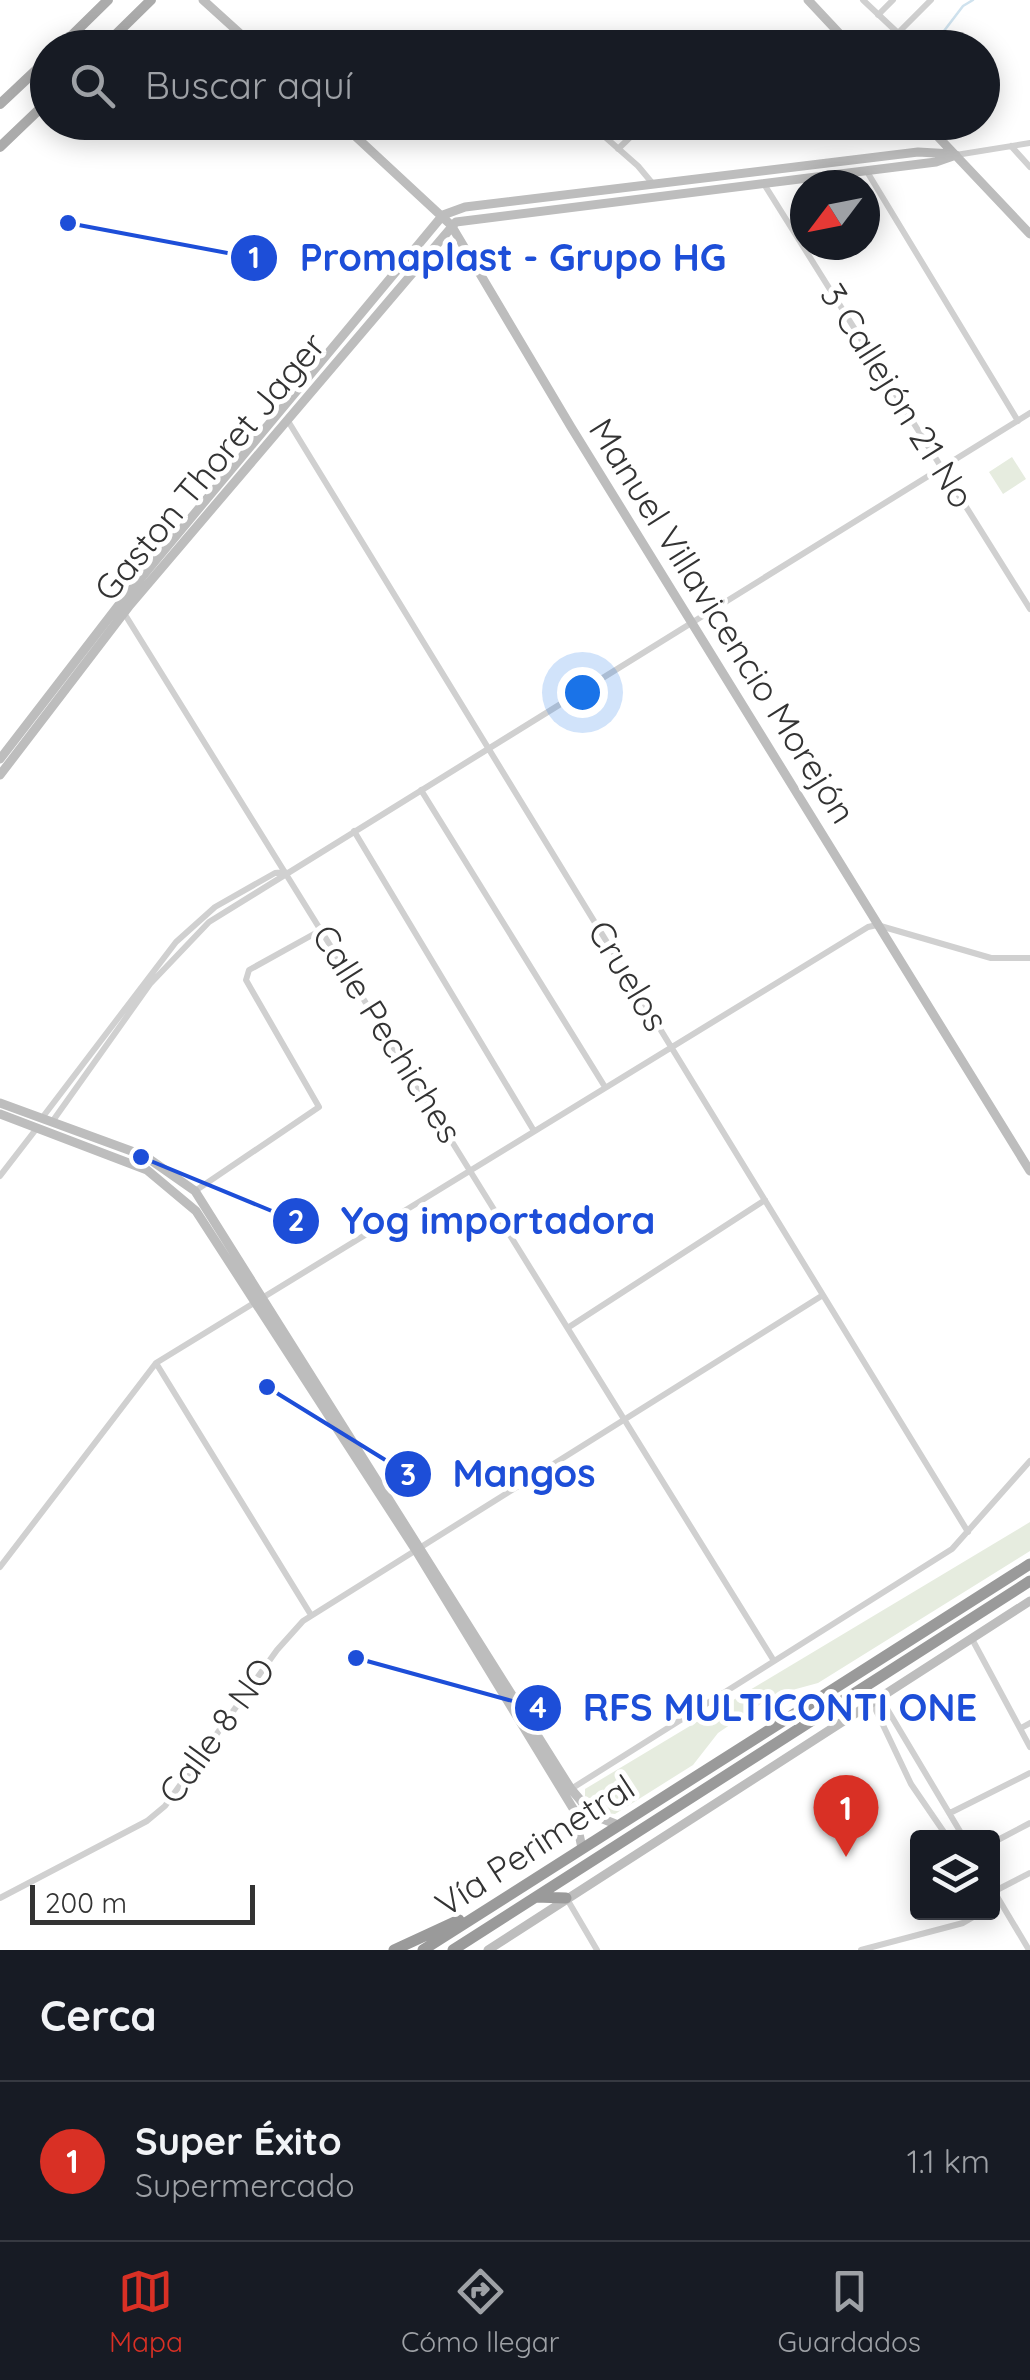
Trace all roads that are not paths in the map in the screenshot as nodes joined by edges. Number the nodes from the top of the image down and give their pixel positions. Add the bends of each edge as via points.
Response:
1 (108, 0) edge
2 (150, 0) edge
3 (203, 0) edge
4 (808, 0) edge
5 (863, 0) edge
6 (893, 0) edge
7 (932, 0) edge
8 (878, 15) junction
9 (77, 30) edge
10 (120, 30) edge
11 (236, 30) edge
12 (836, 30) edge
13 (896, 30) edge
14 (902, 30) edge
15 (30, 76) edge
16 (0, 100) edge
17 (30, 117) edge
18 (360, 140) edge
19 (608, 140) edge
20 (627, 140) edge
21 (941, 140) edge
22 (1030, 143) edge
23 (0, 146) edge
24 (1011, 146) junction
25 (618, 149) junction
26 (956, 155) junction
27 (1030, 167) edge
28 (866, 170) edge
29 (790, 180) edge
30 (652, 184) junction
31 (764, 184) junction
32 (880, 193) edge
33 (444, 215) junction
34 (452, 225) junction
35 (1030, 234) edge
36 (1030, 413) edge
37 (288, 421) junction
38 (1018, 421) junction
39 (942, 468) junction
40 (1030, 609) edge
41 (124, 613) junction
42 (692, 623) junction
43 (488, 748) junction
44 (0, 759) edge
45 (0, 775) edge
46 (421, 790) junction
47 (354, 830) junction
48 (286, 872) junction
49 (877, 925) junction
50 (323, 929) junction
51 (1030, 958) edge
52 (671, 1047) junction
53 (605, 1087) junction
54 (0, 1103) edge
55 (0, 1114) edge
56 (43, 1123) junction
57 (534, 1131) junction
58 (472, 1170) junction
59 (1030, 1171) edge
60 (0, 1176) edge
61 (194, 1191) junction
62 (765, 1200) junction
63 (823, 1295) junction
64 (260, 1300) junction
65 (568, 1327) junction
66 (156, 1364) junction
67 (625, 1419) junction
68 (1030, 1461) edge
69 (968, 1532) junction
70 (418, 1548) junction
71 (1030, 1564) edge
72 (0, 1567) edge
73 (1030, 1582) edge
74 (1030, 1601) edge
75 (311, 1615) junction
76 (971, 1638) junction
77 (774, 1661) junction
78 (876, 1698) junction
79 (1030, 1723) edge
80 (1021, 1728) junction
81 (1030, 1747) edge
82 (1030, 1773) edge
83 (572, 1789) junction
84 (950, 1813) junction
85 (1030, 1822) edge
86 (618, 1825) junction
87 (943, 1830) edge
88 (960, 1830) edge
89 (1000, 1838) edge
90 (582, 1848) junction
91 (1030, 1873) edge
92 (1000, 1888) edge
93 (536, 1897) junction
94 (0, 1898) edge
95 (566, 1898) junction
96 (504, 1899) junction
97 (1000, 1902) edge
98 (968, 1920) edge
99 (1030, 1924) edge
100 (1018, 1930) junction
101 (394, 1950) edge
102 (423, 1950) edge
103 (453, 1950) edge
104 (488, 1950) edge
105 (597, 1950) edge
106 (861, 1950) edge
107 (1030, 1950) edge

1 - 9 main road
2 - 10 main road
3 - 11 street
4 - 12 street
5 - 8 street
6 - 8 street
7 - 14 street
8 - 13 street
15 - 16 main road
17 - 23 main road
18 - 33 street, Manuel Villavicencio Morejón
19 - 25 street
20 - 25 street
21 - 26 street
22 - 24 street
24 - 26 street
24 - 27 street
25 - 30 street
26 - 28 street
26 - 30 street via 918,152
26 - 35 street
29 - 31 street
30 - 33 street
31 - 34 street via 466,218
31 - 39 street, 3 Callejón 21 No
32 - 38 street
33 - 34 street, Manuel Villavicencio Morejón
33 - 44 street, Gaston Thoret Jager via 121,602
34 - 37 street, Gaston Thoret Jager
34 - 42 street, Manuel Villavicencio Morejón
36 - 38 street
37 - 41 street, Gaston Thoret Jager
37 - 43 street, Cruelos
38 - 39 street
39 - 40 street, 3 Callejón 21 No
39 - 42 street
41 - 45 street, Gaston Thoret Jager
41 - 48 street, Calle Pechiches
42 - 43 street
42 - 49 street, Manuel Villavicencio Morejón
43 - 46 street
43 - 52 street, Cruelos
46 - 47 street
46 - 53 street
47 - 48 street
47 - 57 street
48 - 50 street, Calle Pechiches
48 - 56 street via 181,947
49 - 51 street via 991,958
49 - 52 street
49 - 59 street, Manuel Villavicencio Morejón
50 - 58 street, Calle Pechiches
50 - 61 street via 249,970 246,980 319,1108
52 - 53 street
52 - 62 street, Cruelos
53 - 57 street
54 - 56 street
55 - 56 street
56 - 60 street
56 - 61 street via 145,1156
56 - 64 street via 146,1170 184,1198
57 - 58 street
58 - 64 street
58 - 65 street, Calle Pechiches
61 - 64 street
62 - 63 street, Cruelos
62 - 65 street
63 - 67 street, Calle 8 NO
63 - 69 street, Cruelos
64 - 66 street
64 - 70 street
65 - 67 street, Calle Pechiches
66 - 72 street
66 - 75 street
67 - 70 street, Calle 8 NO
67 - 77 street, Calle Pechiches
68 - 69 street
69 - 77 street via 952,1550
70 - 75 street, Calle 8 NO
70 - 83 street
70 - 90 street via 574,1810
71 - 86 highway, Vía Perimetral
73 - 93 highway, Vía Perimetral
74 - 76 street, Vía Perimetral
75 - 94 street, Calle 8 NO via 276,1650 165,1806
76 - 78 street, Vía Perimetral
76 - 80 street
77 - 83 street
78 - 84 street
78 - 87 street via 911,1784
78 - 95 street, Vía Perimetral
79 - 80 street
80 - 81 street
82 - 84 street
83 - 86 street via 593,1815
84 - 88 street
85 - 89 street
86 - 90 highway, Vía Perimetral
90 - 96 highway, Vía Perimetral
91 - 92 street
93 - 95 highway
93 - 103 highway, Vía Perimetral
95 - 104 street, Vía Perimetral
95 - 105 street
96 - 101 highway
96 - 102 highway, Vía Perimetral
97 - 100 street
98 - 106 street
99 - 100 street
100 - 107 street

